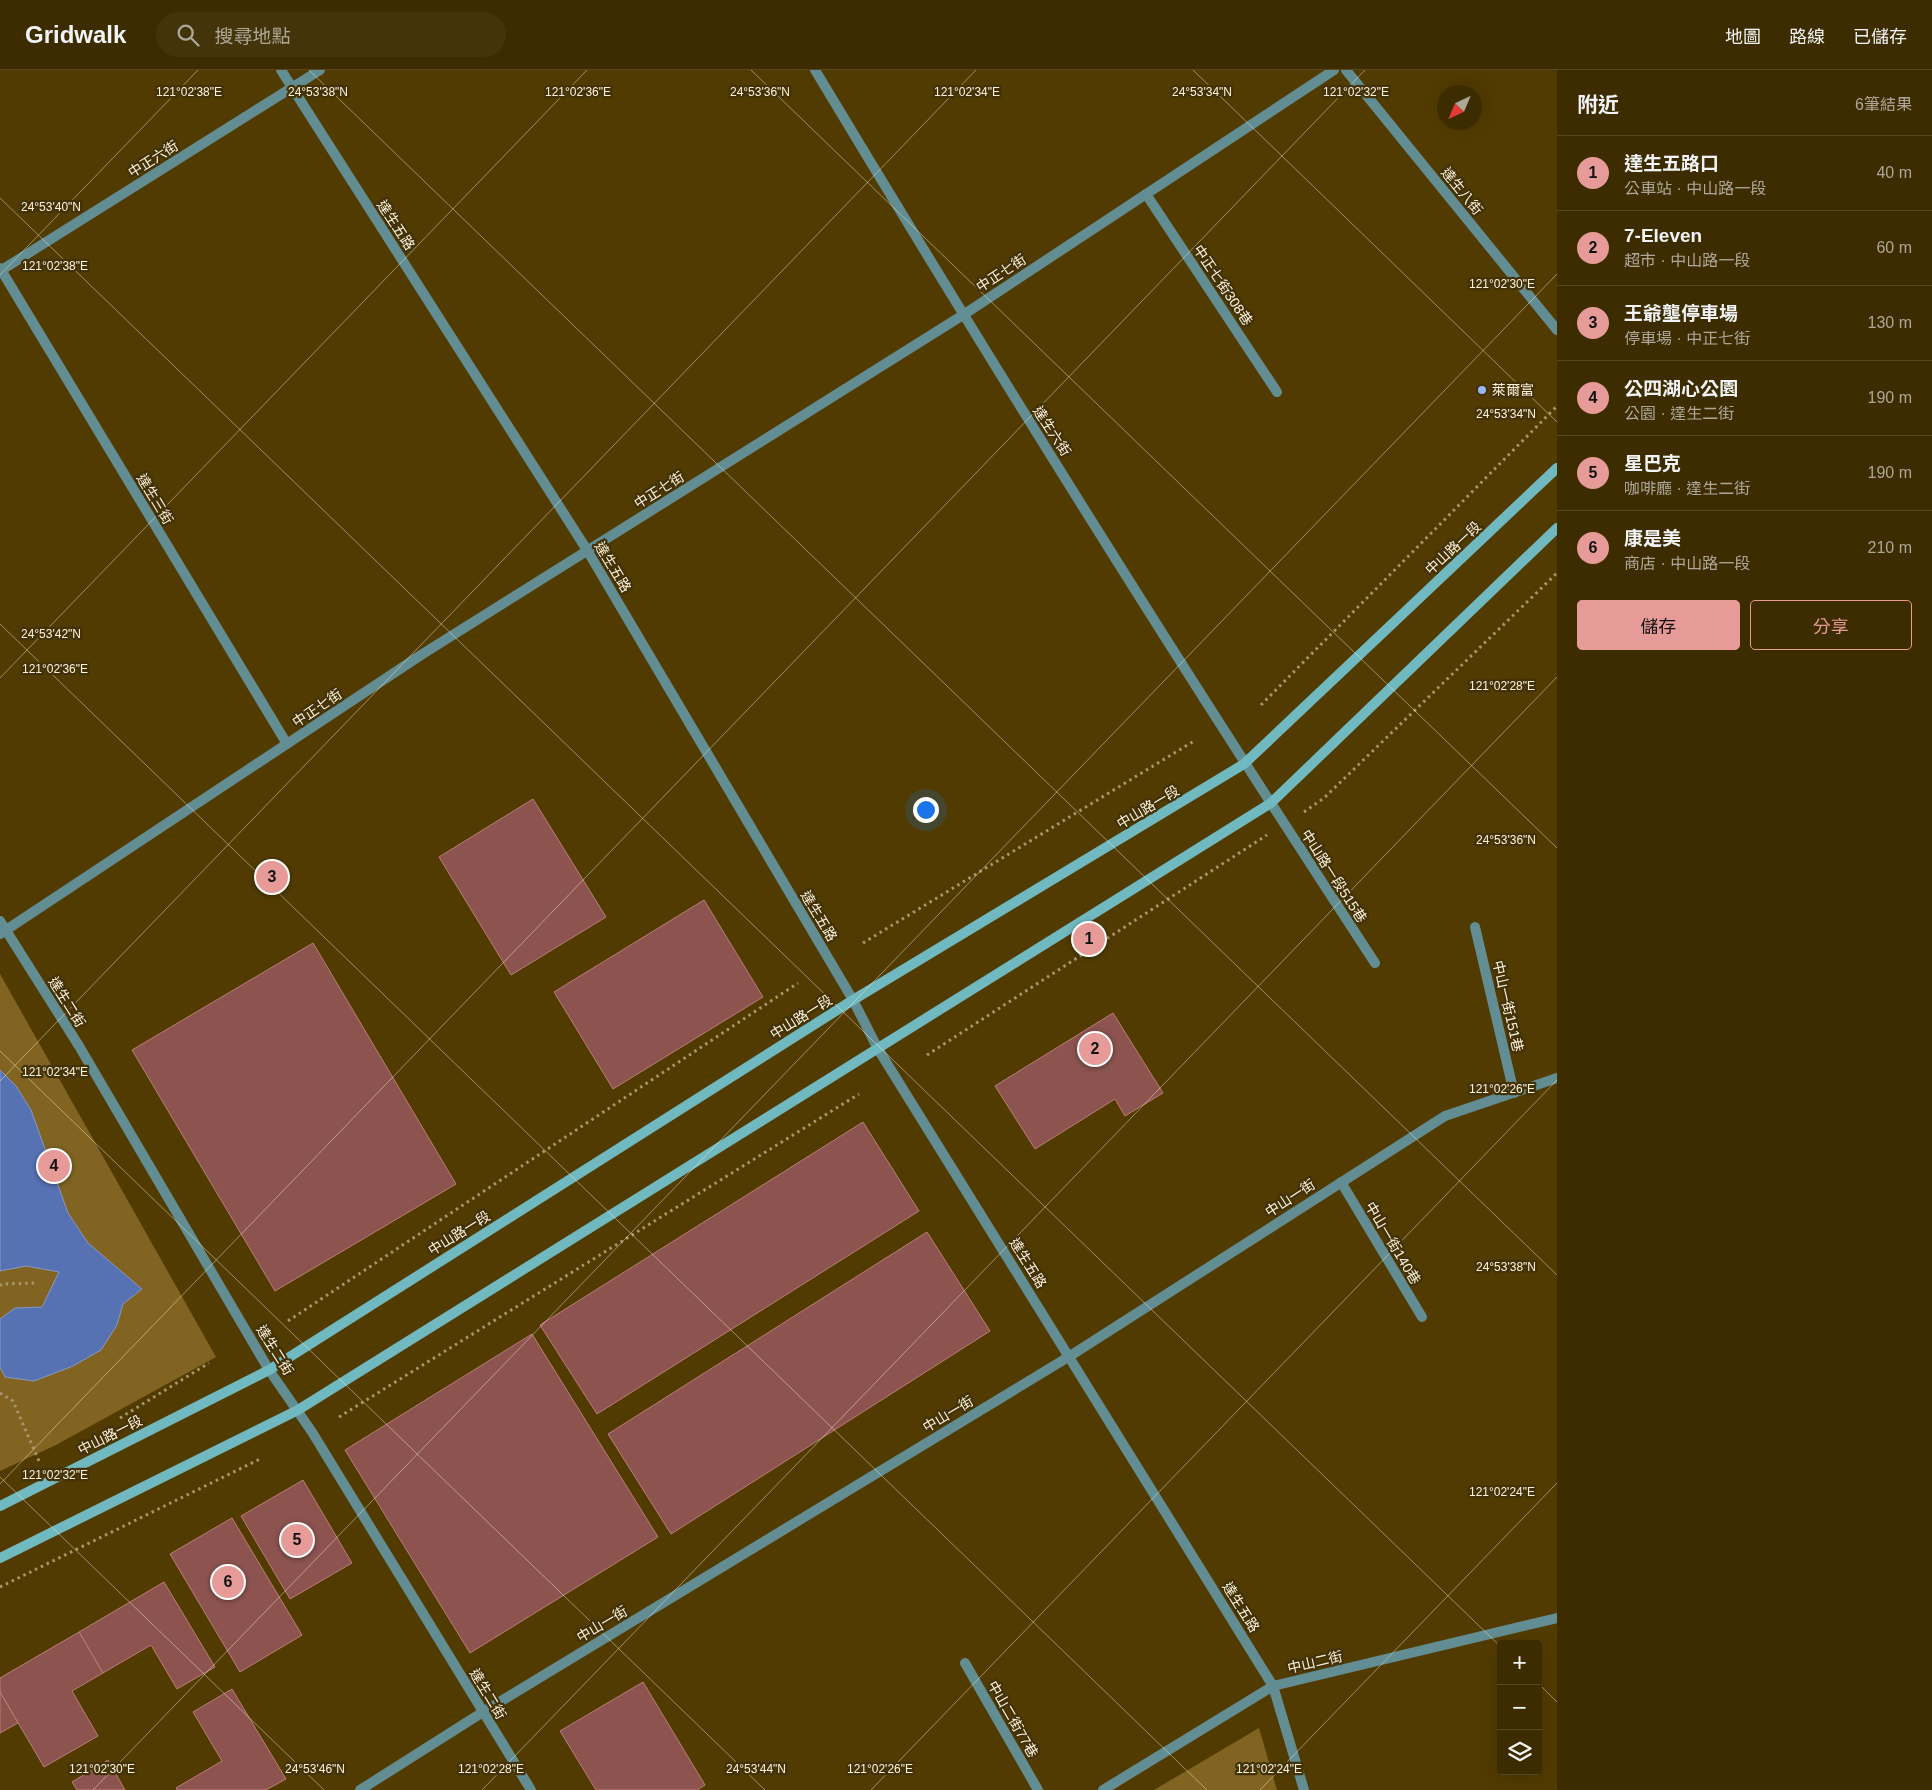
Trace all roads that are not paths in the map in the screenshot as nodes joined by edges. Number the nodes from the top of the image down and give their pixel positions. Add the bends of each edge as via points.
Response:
1 (281, 70) edge
2 (320, 70) edge
3 (815, 70) edge
4 (1334, 70) edge
5 (1346, 70) edge
6 (292, 88) junction
7 (1146, 194) junction
8 (0, 270) edge
9 (963, 315) junction
10 (1557, 330) edge
11 (1277, 392) dead end
12 (1557, 468) edge
13 (1557, 528) edge
14 (587, 550) junction
15 (287, 744) junction
16 (1244, 764) junction
17 (1271, 803) junction
18 (0, 921) edge
19 (1475, 926) dead end
20 (3, 932) edge
21 (1375, 963) dead end
22 (854, 1000) junction
23 (878, 1049) junction
24 (1557, 1078) edge
25 (1514, 1093) junction
26 (1341, 1182) junction
27 (1422, 1317) dead end
28 (1070, 1356) junction
29 (269, 1370) junction
30 (298, 1410) junction
31 (0, 1506) edge
32 (0, 1558) edge
33 (1557, 1618) edge
34 (964, 1663) dead end
35 (1273, 1686) junction
36 (483, 1712) junction
37 (360, 1790) edge
38 (531, 1790) edge
39 (1038, 1790) edge
40 (1103, 1790) edge
41 (1304, 1790) edge

1 - 6 street, 達生五路
2 - 6 street, 中正六街
3 - 9 street, 達生六街
4 - 7 street, 中正七街
5 - 10 street, 達生八街
6 - 8 street, 中正六街
6 - 14 street, 達生五路
7 - 9 street, 中正七街
7 - 11 street, 中正七街308巷
8 - 15 street, 達生三街
9 - 14 street, 中正七街
9 - 16 street, 達生六街
12 - 16 street, 中山路一段
13 - 17 street
14 - 15 street, 中正七街
14 - 22 street, 達生五路
15 - 20 street, 中正七街
16 - 17 street, 達生六街
16 - 22 street, 中山路一段
17 - 21 street, 中山路一段515巷
17 - 23 street
18 - 20 street, 達生二街
19 - 25 street, 中山一街151巷
20 - 29 street, 達生二街 via 79,1046
22 - 23 street, 達生五路
22 - 29 street, 中山路一段
23 - 28 street, 達生五路
23 - 30 street
24 - 25 street, 中山一街
25 - 26 street, 中山一街 via 1445,1116
26 - 27 street, 中山一街140巷
26 - 28 street, 中山一街
28 - 35 street, 達生五路
28 - 36 street, 中山一街
29 - 30 street, 達生二街
29 - 31 street, 中山路一段
30 - 32 street
30 - 36 street, 達生二街
33 - 35 street, 中山二街
34 - 39 street, 中山二街77巷
35 - 40 street, 中山二街
35 - 41 street, 達生五路
36 - 37 street, 中山一街
36 - 38 street, 達生二街

